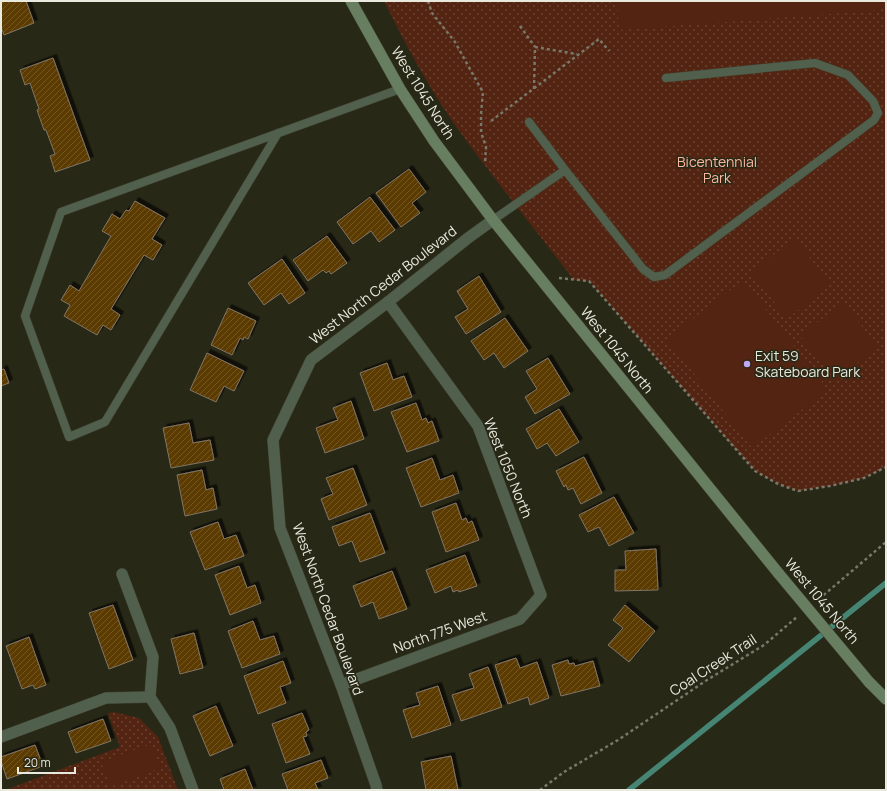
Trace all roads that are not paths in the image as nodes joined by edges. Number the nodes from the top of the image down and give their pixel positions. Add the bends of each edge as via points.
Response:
1 (351, 1) edge
2 (666, 78) dead end
3 (400, 89) junction
4 (529, 122) dead end
5 (278, 133) junction
6 (565, 170) junction
7 (493, 220) junction
8 (388, 302) junction
9 (122, 574) dead end
10 (541, 595) joint
11 (341, 685) junction
12 (150, 697) junction
13 (886, 699) edge
14 (1, 737) edge
15 (193, 790) edge
16 (377, 790) edge

1 - 3 main road, West 1045 North
2 - 6 lane via 815,63 848,75 873,101 878,112 874,120 664,275 654,277 643,269
3 - 5 lane
3 - 7 main road, West 1045 North via 434,141
4 - 6 lane
5 - 5 lane via 61,212 25,316 69,437 106,422
6 - 7 lane
7 - 8 street, West North Cedar Boulevard
7 - 13 main road, West 1045 North, bridge via 779,574
8 - 10 street, West 1050 North via 478,426
8 - 11 street, West North Cedar Boulevard via 311,360 273,440 280,528
9 - 12 street via 153,657
10 - 11 street, North 775 West via 520,619
11 - 16 street, West North Cedar Boulevard
12 - 14 street via 106,698
12 - 15 street via 170,728

